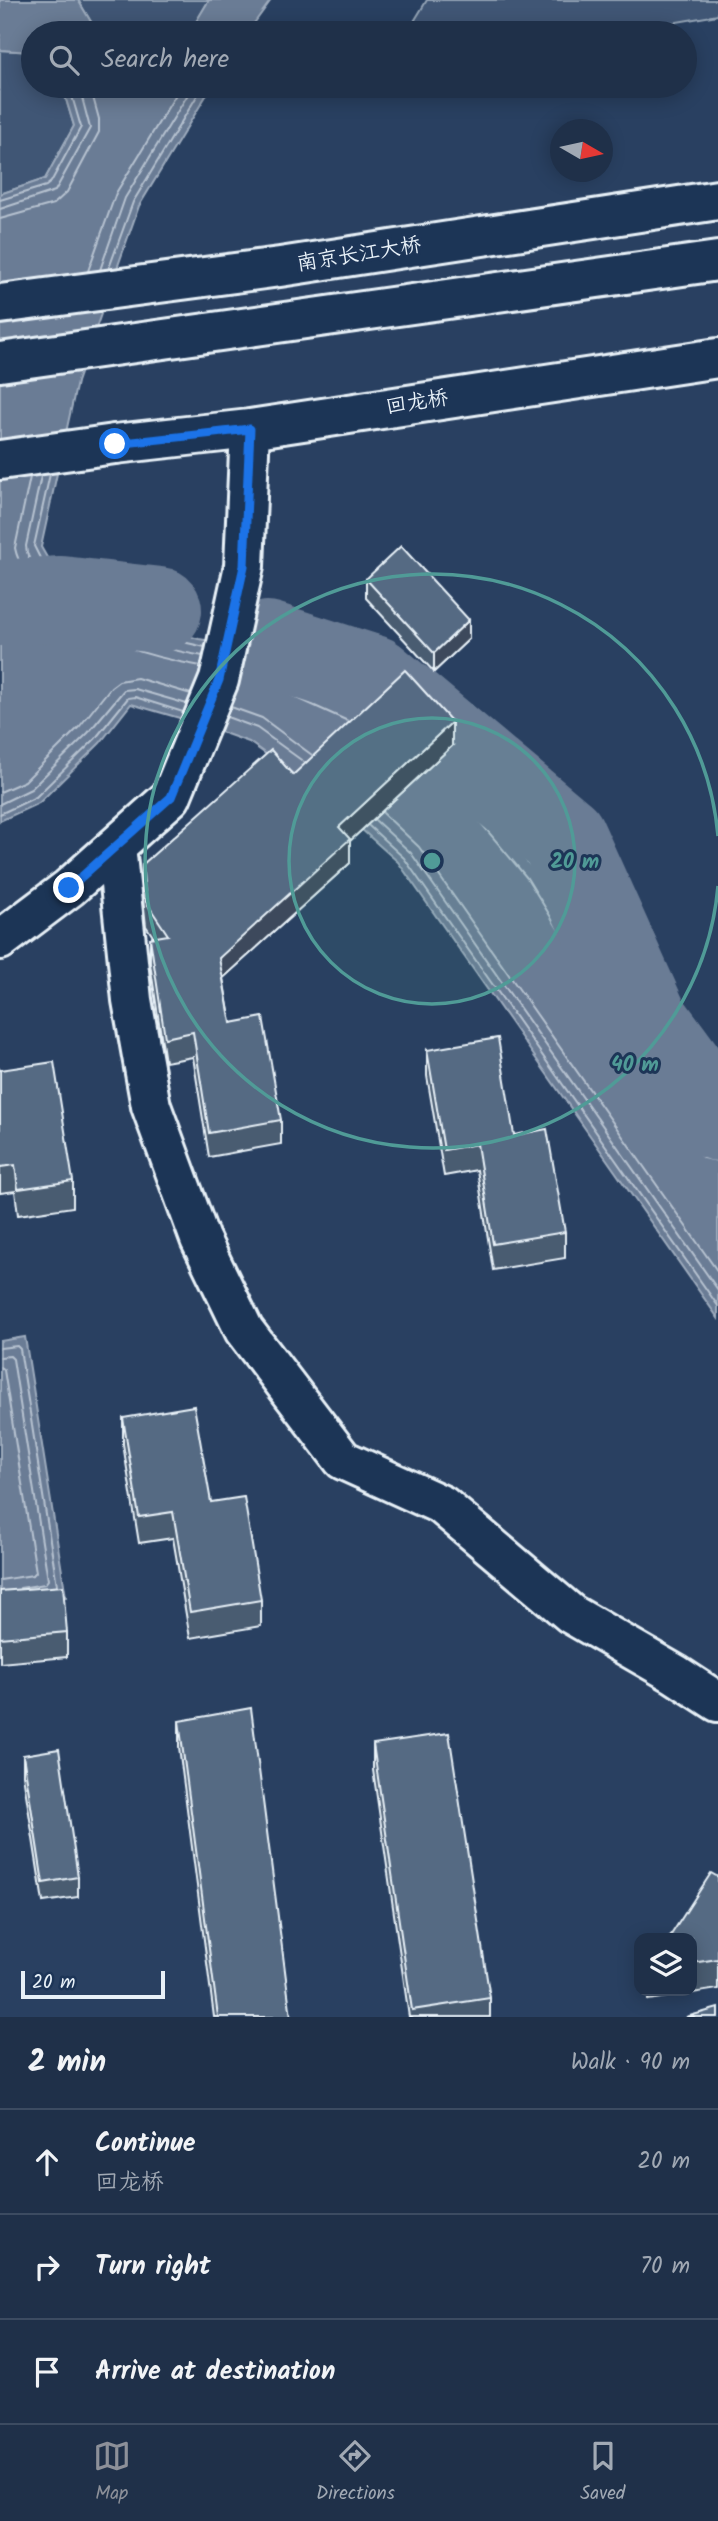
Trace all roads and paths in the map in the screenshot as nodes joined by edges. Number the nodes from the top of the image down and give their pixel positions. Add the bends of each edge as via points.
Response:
1 (718, 201) edge
2 (718, 261) edge
3 (0, 304) edge
4 (718, 358) edge
5 (0, 362) edge
6 (250, 429) junction
7 (0, 460) edge
8 (116, 846) junction
9 (0, 940) edge
10 (718, 1702) edge

1 - 3 main road, 南京长江大桥
2 - 5 main road
4 - 6 main road, 回龙桥
6 - 7 main road, 回龙桥
6 - 8 main road via 244,566 219,680 171,797
8 - 9 main road
8 - 10 main road via 132,1000 151,1106 200,1239 244,1330 343,1460 442,1505 571,1614

